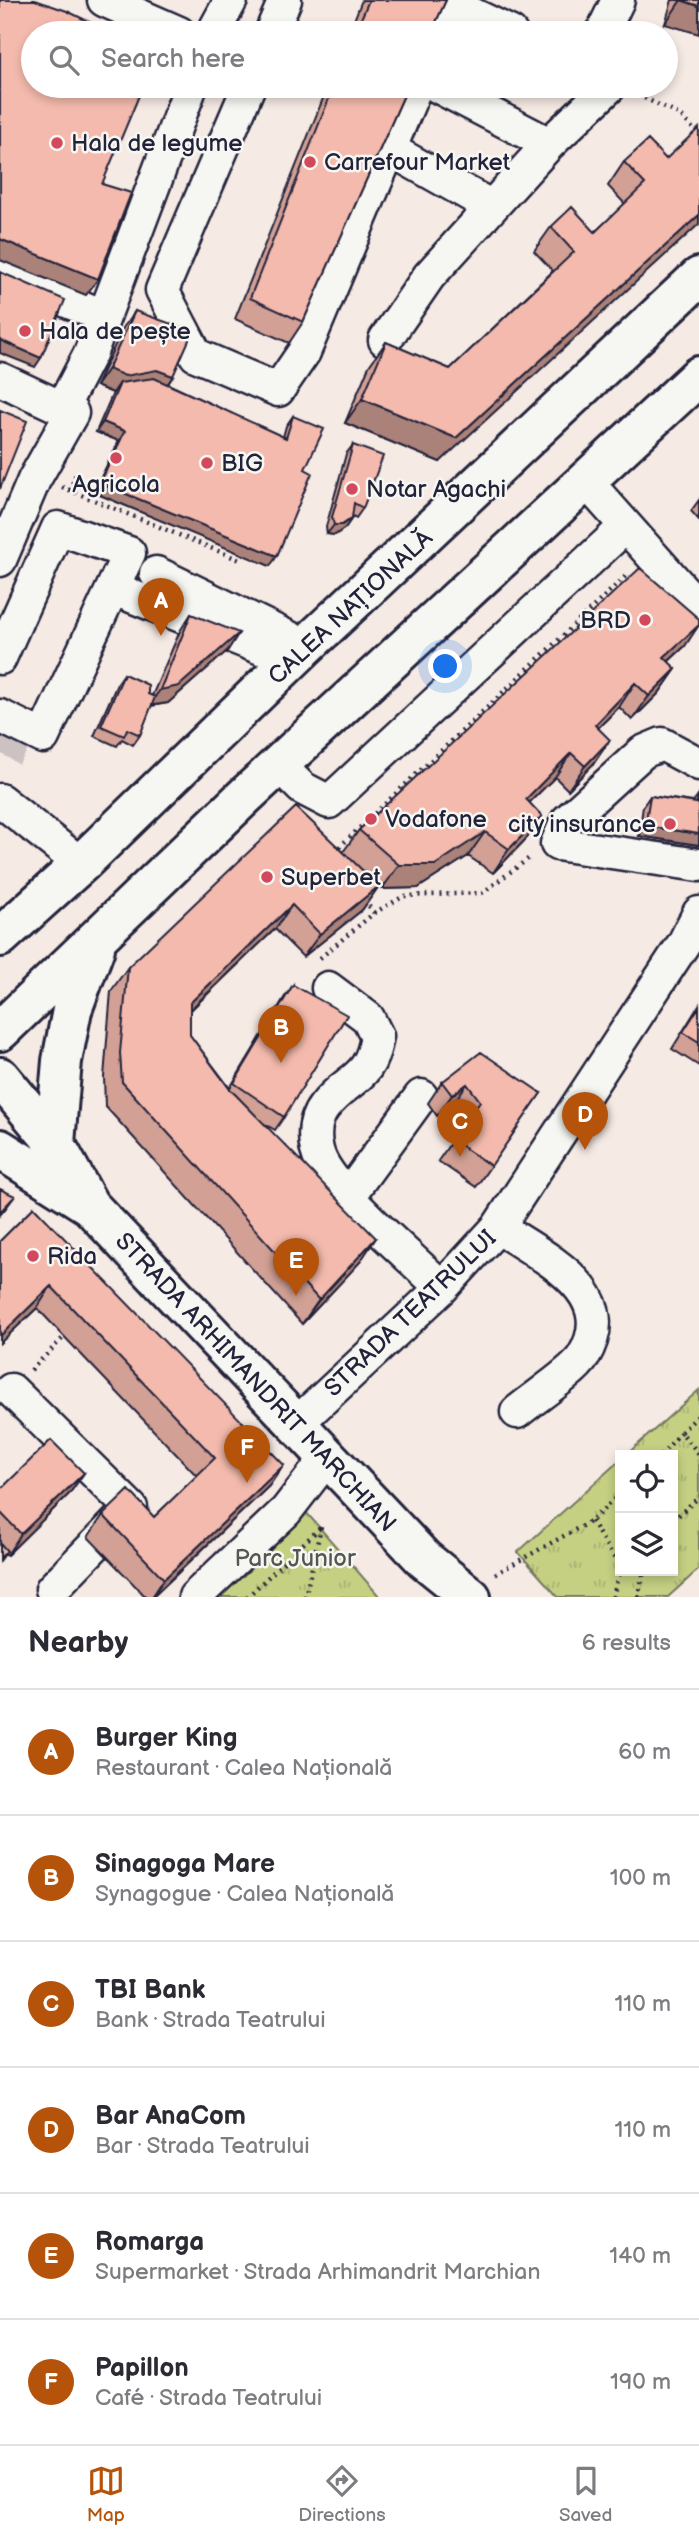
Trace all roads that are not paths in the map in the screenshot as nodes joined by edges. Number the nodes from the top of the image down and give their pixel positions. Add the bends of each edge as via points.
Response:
1 (104, 0) edge
2 (231, 0) edge
3 (285, 0) edge
4 (618, 0) edge
5 (446, 13) edge
6 (152, 21) edge
7 (220, 21) edge
8 (276, 21) edge
9 (472, 21) edge
10 (608, 21) edge
11 (186, 98) edge
12 (244, 98) edge
13 (411, 98) edge
14 (460, 98) edge
15 (609, 98) edge
16 (550, 144) junction
17 (389, 149) junction
18 (492, 207) junction
19 (0, 273) edge
20 (699, 277) edge
21 (103, 316) junction
22 (385, 340) edge
23 (699, 376) edge
24 (0, 379) edge
25 (62, 408) junction
26 (585, 480) junction
27 (625, 527) junction
28 (0, 559) edge
29 (156, 573) dead end
30 (114, 589) junction
31 (699, 608) edge
32 (299, 653) junction
33 (0, 658) edge
34 (0, 716) edge
35 (699, 764) edge
36 (279, 765) junction
37 (0, 800) edge
38 (81, 864) junction
39 (699, 865) edge
40 (699, 913) edge
41 (0, 937) edge
42 (98, 938) junction
43 (328, 988) road end
44 (0, 1031) edge
45 (0, 1077) edge
46 (421, 1096) dead end
47 (55, 1143) junction
48 (0, 1149) edge
49 (349, 1195) junction
50 (89, 1205) junction
51 (498, 1227) junction
52 (442, 1288) junction
53 (11, 1390) road end
54 (517, 1412) dead end
55 (295, 1425) junction
56 (326, 1459) junction
57 (51, 1594) edge
58 (460, 1595) edge
59 (195, 1597) edge

1 - 6 street
2 - 7 street
3 - 8 street
4 - 10 street
5 - 9 street
11 - 21 street
12 - 17 street via 162,290 196,355 278,390 304,352
13 - 17 street
14 - 16 street
15 - 16 street
16 - 18 street
17 - 18 street
18 - 22 street via 429,276
19 - 21 street
20 - 32 main road, CALEA NAȚIONALĂ
21 - 25 street via 90,354
23 - 26 main road
24 - 25 street
25 - 28 street via 72,413 34,480
26 - 27 street
26 - 36 main road
27 - 31 street
27 - 36 street via 328,802 302,788
29 - 32 street
30 - 32 street
30 - 33 street via 129,553 58,528
30 - 34 street via 43,737
32 - 38 main road, CALEA NAȚIONALĂ
35 - 39 street via 662,744 643,752 567,821 557,844
36 - 42 main road
37 - 38 street
38 - 41 main road, CALEA NAȚIONALĂ
40 - 51 street, STRADA TEATRULUI via 684,943
42 - 44 main road
42 - 47 main road via 72,1010
43 - 49 street via 368,1018 377,1036 368,1069 325,1106 315,1123 322,1162
45 - 47 main road, STRADA ARHIMANDRIT MARCHIAN
46 - 49 street
47 - 50 main road, STRADA ARHIMANDRIT MARCHIAN
48 - 50 main road, STRADA ARHIMANDRIT MARCHIAN
49 - 52 street
50 - 55 main road, STRADA ARHIMANDRIT MARCHIAN
51 - 52 street, STRADA TEATRULUI
51 - 54 street via 566,1272 586,1292 593,1308 593,1331 582,1358
52 - 55 street, STRADA TEATRULUI
53 - 57 street via 131,1508
55 - 56 main road, STRADA ARHIMANDRIT MARCHIAN
56 - 58 main road, STRADA ARHIMANDRIT MARCHIAN
56 - 59 street via 286,1511

